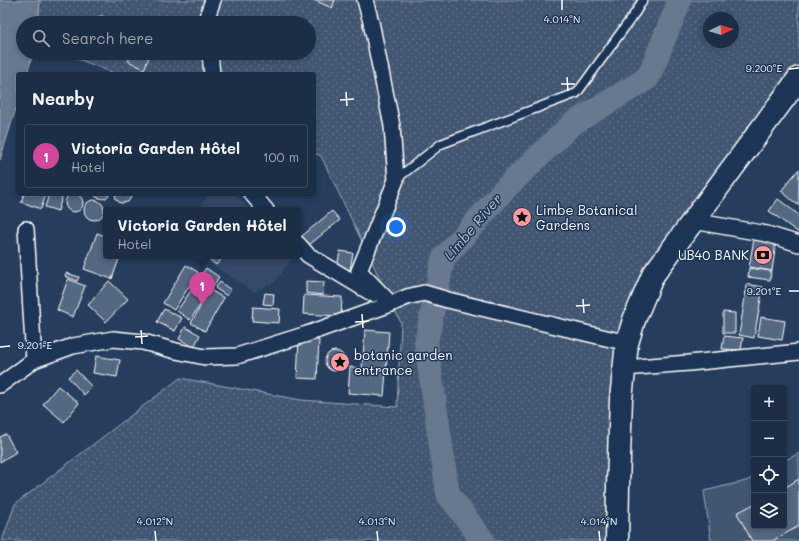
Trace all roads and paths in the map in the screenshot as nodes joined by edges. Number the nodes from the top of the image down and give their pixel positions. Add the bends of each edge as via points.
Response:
1 (213, 0) edge
2 (365, 0) edge
3 (643, 0) edge
4 (208, 16) edge
5 (211, 60) edge
6 (212, 72) edge
7 (795, 90) edge
8 (396, 180) junction
9 (254, 196) edge
10 (263, 207) edge
11 (693, 221) junction
12 (26, 229) dead end
13 (799, 244) edge
14 (301, 247) edge
15 (391, 304) junction
16 (627, 343) junction
17 (799, 352) edge
18 (34, 360) junction
19 (624, 368) junction
20 (0, 385) edge
21 (617, 541) edge

1 - 4 street
2 - 8 street via 392,126
3 - 8 lane via 577,93 441,144
5 - 6 street
7 - 11 highway
8 - 15 street via 359,271
9 - 10 street
11 - 13 street via 767,234
11 - 16 highway via 653,275
12 - 18 street
14 - 15 street via 308,255
15 - 16 street via 424,293
15 - 18 street via 237,356 205,357 143,342 113,339 73,346
16 - 19 highway
17 - 19 street
18 - 20 street
19 - 21 highway

